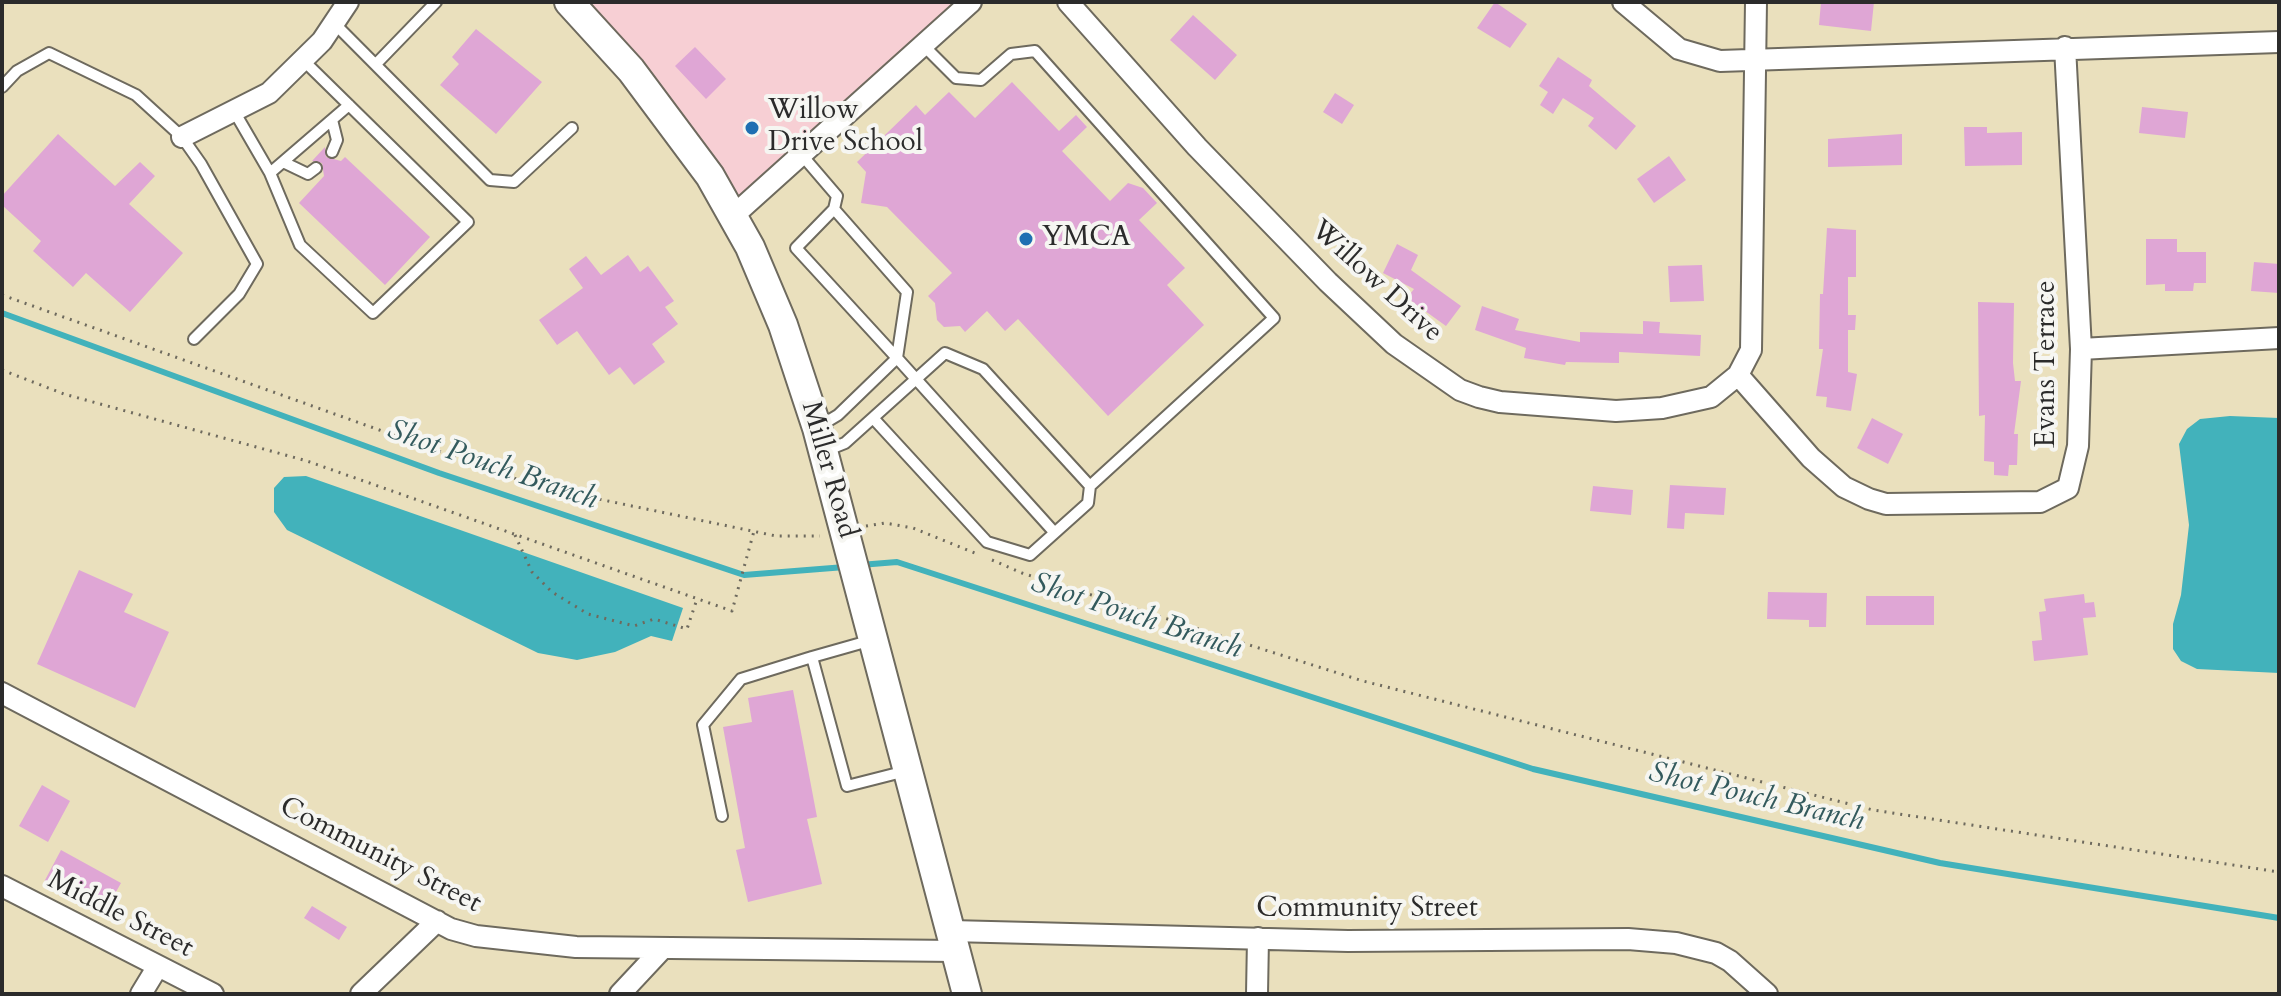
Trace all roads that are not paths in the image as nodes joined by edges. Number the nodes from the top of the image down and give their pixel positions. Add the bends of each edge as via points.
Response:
1 (348, 2) edge
2 (436, 2) edge
3 (971, 2) edge
4 (1068, 2) edge
5 (1623, 2) edge
6 (1756, 2) edge
7 (571, 3) edge
8 (334, 23) junction
9 (2279, 42) edge
10 (922, 44) junction
11 (2065, 47) junction
12 (1755, 59) junction
13 (303, 60) junction
14 (376, 64) junction
15 (2, 87) edge
16 (349, 105) junction
17 (234, 111) junction
18 (332, 120) junction
19 (572, 128) dead end
20 (182, 137) junction
21 (332, 152) dead end
22 (801, 154) junction
23 (283, 162) junction
24 (316, 168) dead end
25 (270, 173) junction
26 (834, 209) junction
27 (733, 216) junction
28 (2279, 338) edge
29 (194, 339) dead end
30 (2081, 349) junction
31 (897, 358) junction
32 (1738, 375) junction
33 (916, 379) junction
34 (873, 418) junction
35 (820, 440) junction
36 (1090, 486) junction
37 (1054, 532) junction
38 (874, 640) junction
39 (812, 657) junction
40 (2, 693) edge
41 (907, 771) junction
42 (722, 816) dead end
43 (2, 886) edge
44 (437, 921) junction
45 (1258, 938) junction
46 (953, 941) junction
47 (663, 948) junction
48 (158, 966) junction
49 (141, 994) edge
50 (213, 994) edge
51 (361, 994) edge
52 (620, 994) edge
53 (967, 994) edge
54 (1257, 994) edge
55 (1767, 994) edge

1 - 8 street
2 - 14 lane
3 - 10 street
4 - 32 street, Willow Drive via 1197,147 1328,282 1394,344 1460,390 1500,402 1616,411 1690,404 1711,397
5 - 12 street via 1679,49 1707,60
6 - 12 street
7 - 27 main road, Miller Road via 656,102
8 - 13 street
8 - 14 lane
9 - 11 street
10 - 22 street
10 - 36 lane via 956,78 981,80 1011,54 1035,51 1274,318
11 - 12 street
11 - 30 street, Evans Terrace
12 - 32 street via 1753,330 1751,350
13 - 16 lane
13 - 17 street via 269,93
14 - 19 lane via 490,180 514,182
15 - 20 lane via 17,71 49,53 136,95
16 - 18 lane
16 - 25 lane via 468,222 373,313 300,245
17 - 20 street
17 - 25 lane
18 - 21 lane via 337,140
18 - 23 lane
20 - 29 lane via 257,264 239,294
22 - 26 lane via 837,196
22 - 27 street
23 - 24 lane via 308,174
23 - 25 lane
26 - 31 lane via 907,292
26 - 31 lane via 796,248
27 - 35 main road, Miller Road via 783,325
28 - 30 street
30 - 32 street, Evans Terrace via 2075,472 2068,488 2040,502 1886,504 1855,493 1811,458
31 - 33 lane
31 - 35 lane
33 - 34 lane
33 - 36 lane via 945,353 983,369
33 - 37 lane
34 - 35 lane via 845,443
34 - 37 lane via 987,542 1030,555
35 - 38 main road, Miller Road
36 - 37 lane via 1088,503
38 - 39 lane
38 - 41 main road, Miller Road
39 - 41 lane via 847,786
39 - 42 lane via 741,679 703,725
40 - 44 street, Community Street
41 - 46 main road, Miller Road
43 - 48 street, Middle Street
44 - 47 street, Community Street via 503,941
44 - 51 street
45 - 46 street, Community Street
45 - 54 street
45 - 55 street, Community Street via 1676,943 1730,961
46 - 47 street, Community Street
46 - 53 main road, Miller Road
47 - 52 street
48 - 49 street
48 - 50 street, Middle Street

